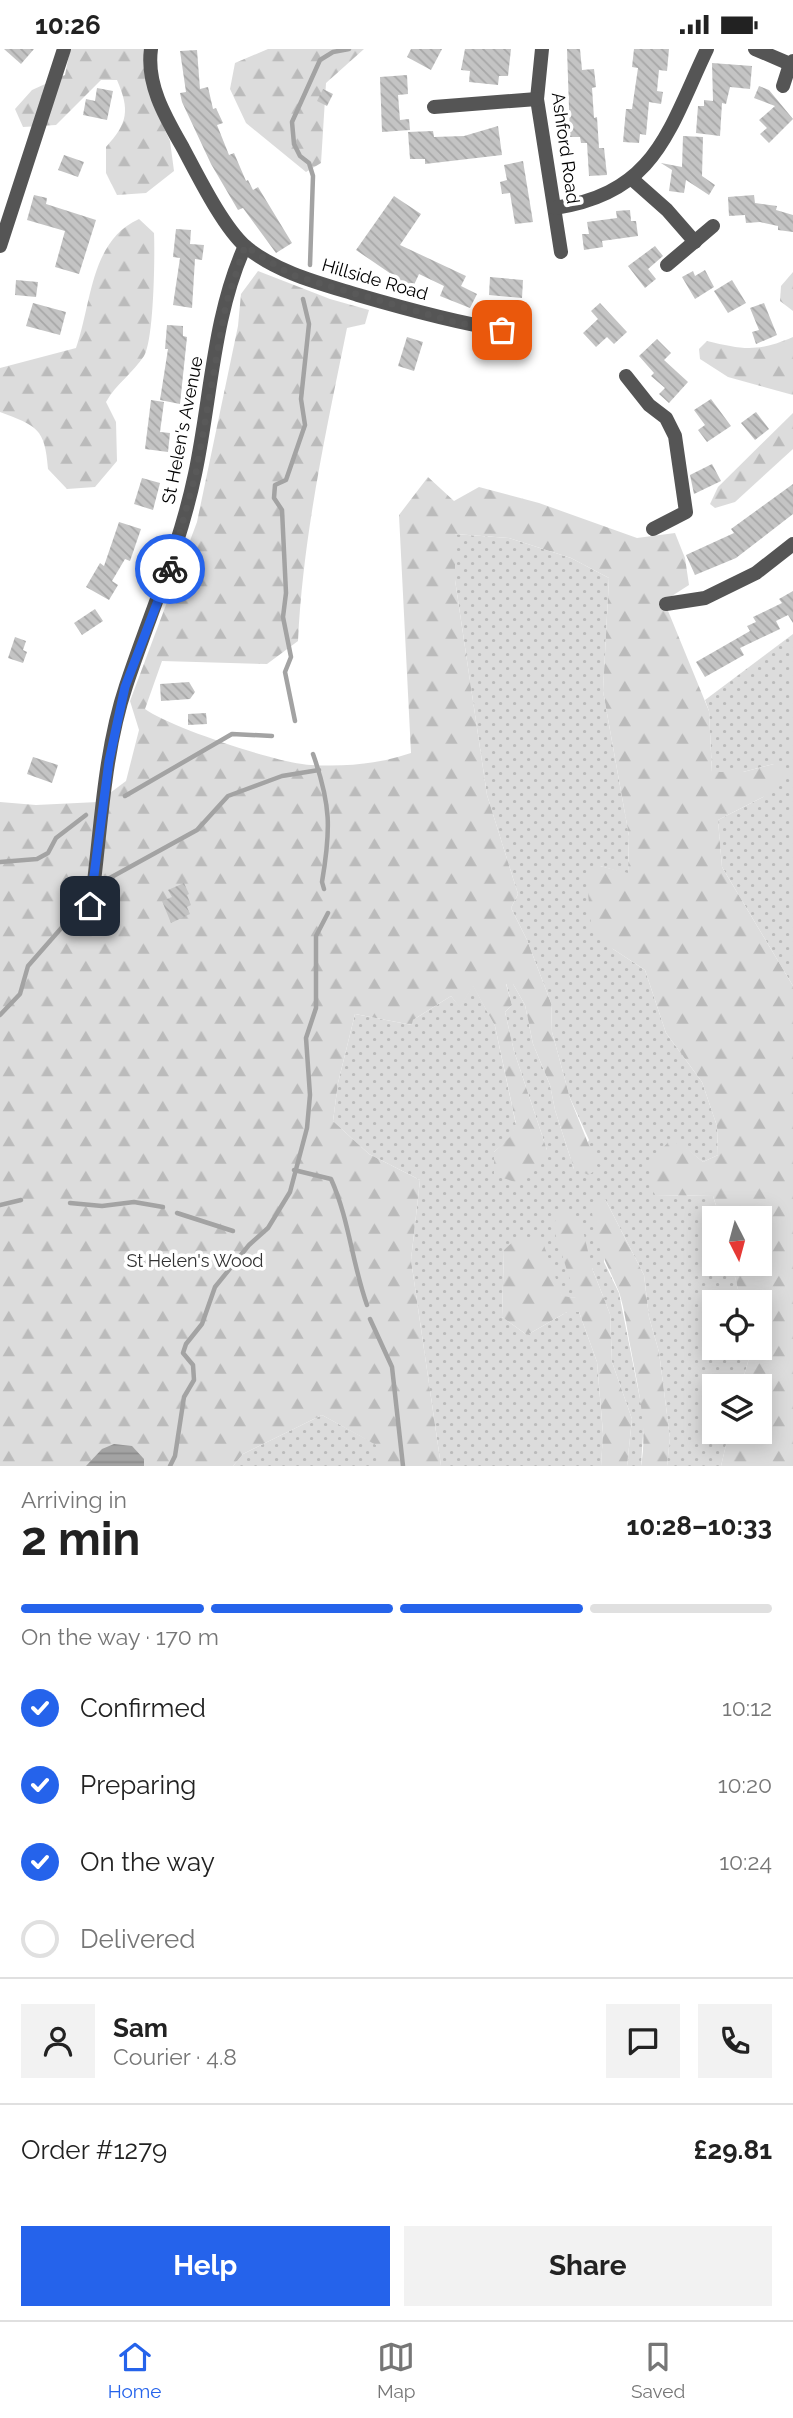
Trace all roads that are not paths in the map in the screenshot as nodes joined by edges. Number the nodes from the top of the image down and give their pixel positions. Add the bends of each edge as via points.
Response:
1 (64, 49) edge
2 (152, 49) edge
3 (541, 49) edge
4 (707, 49) edge
5 (755, 49) edge
6 (791, 62) edge
7 (783, 86) dead end
8 (537, 99) junction
9 (434, 107) dead end
10 (632, 179) junction
11 (555, 208) junction
12 (713, 226) dead end
13 (695, 242) junction
14 (0, 246) edge
15 (245, 246) junction
16 (561, 251) dead end
17 (667, 265) dead end
18 (502, 330) dead end
19 (626, 376) dead end
20 (653, 529) dead end
21 (793, 544) edge
22 (666, 604) dead end
23 (90, 906) dead end

1 - 14 street
2 - 15 street via 150,73 170,125 202,185
3 - 8 street, Ashford Road
4 - 10 street via 657,152
5 - 6 street
6 - 7 street
8 - 9 street
8 - 11 street, Ashford Road
10 - 11 street via 587,203
10 - 13 street
11 - 16 street, Ashford Road
12 - 13 street
13 - 17 street
15 - 18 street, Hillside Road via 290,274 458,323
15 - 23 street, St Helen's Avenue via 226,304 179,544 125,687 109,761
19 - 20 street via 666,418 675,436 686,512
21 - 22 street via 755,573 705,598

